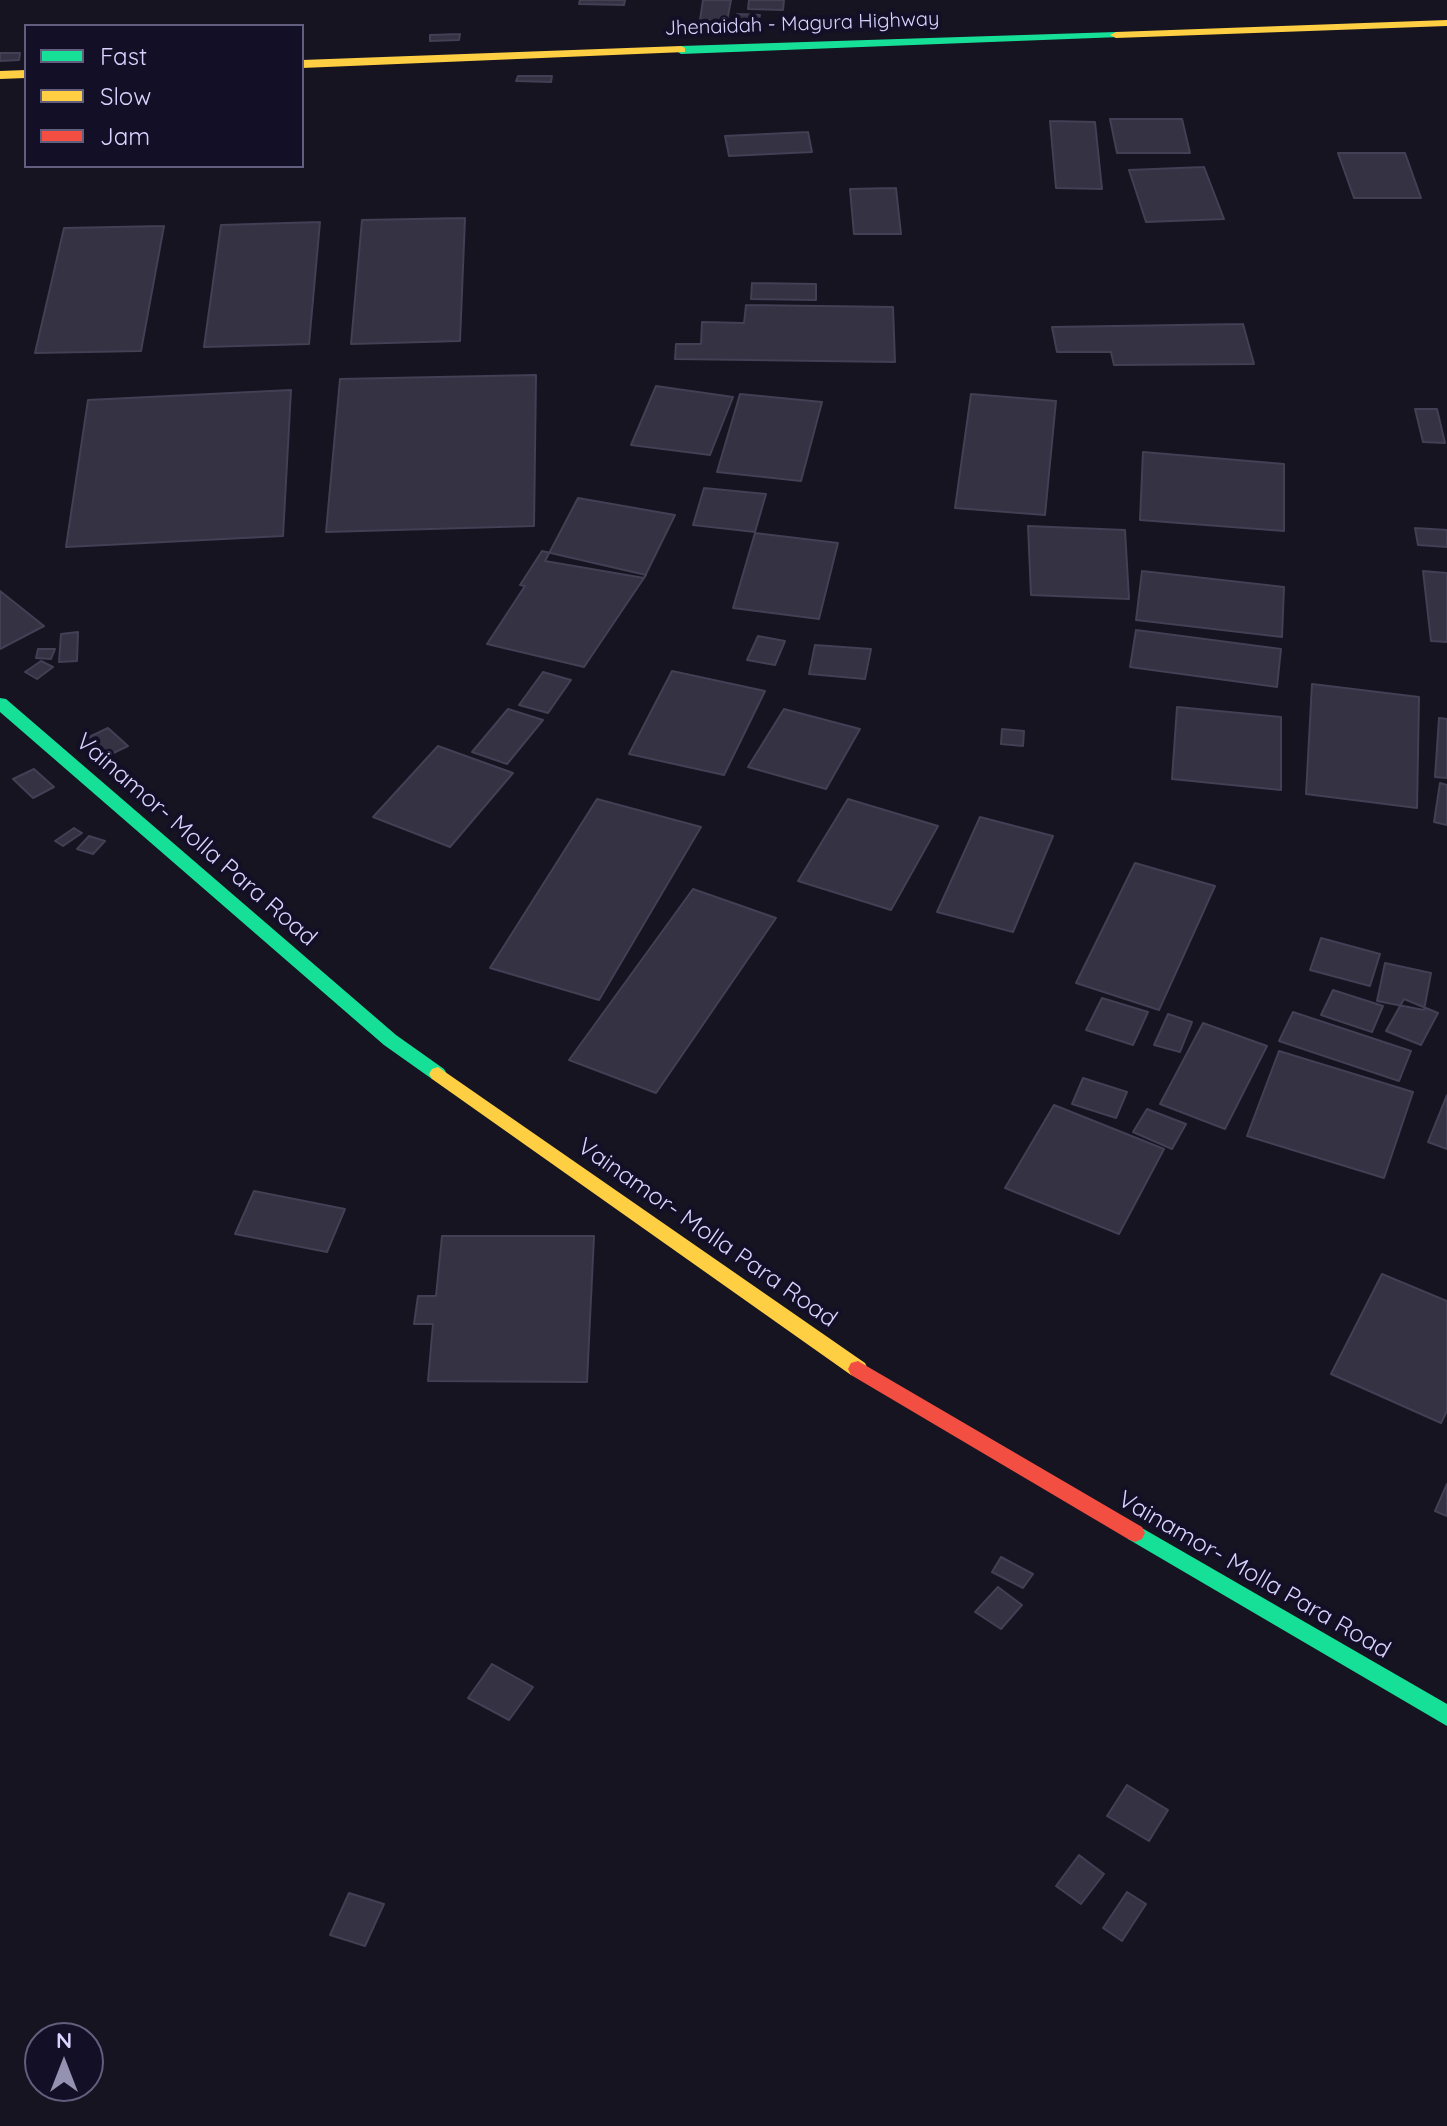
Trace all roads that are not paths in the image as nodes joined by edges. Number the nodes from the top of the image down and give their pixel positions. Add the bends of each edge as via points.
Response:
1 (1447, 23) edge
2 (304, 64) edge
3 (24, 74) edge
4 (0, 75) edge
5 (0, 703) edge
6 (1447, 1716) edge

1 - 2 main road, Jhenaidah - Magura Highway
3 - 4 main road
5 - 6 main road, Vainamor- Molla Para Road via 390,1040 873,1379

